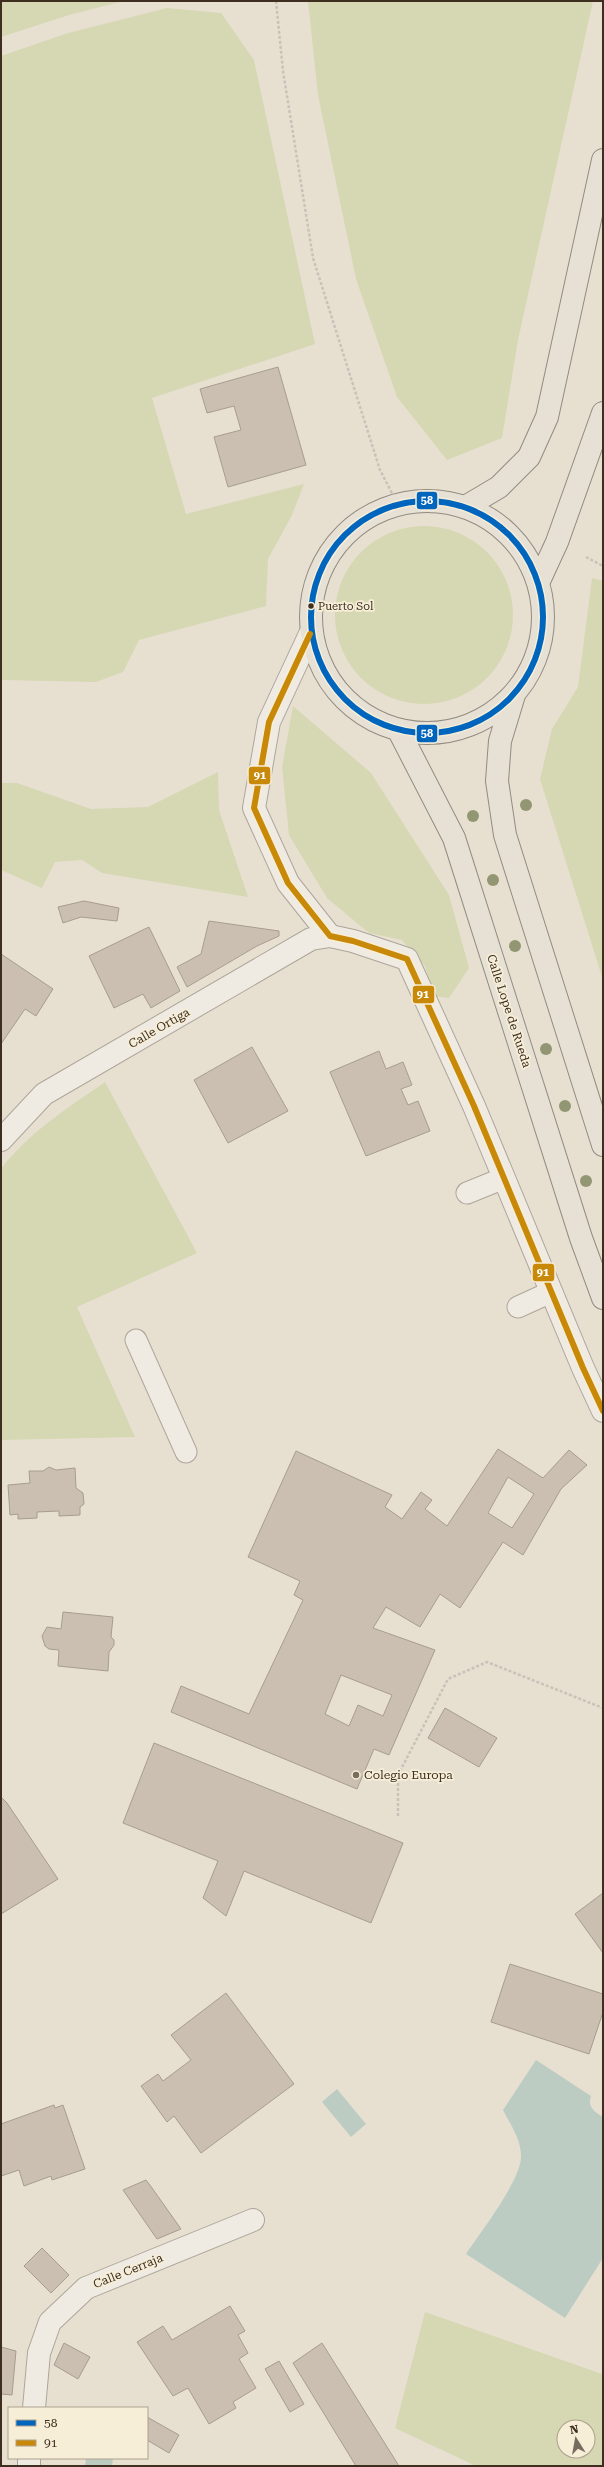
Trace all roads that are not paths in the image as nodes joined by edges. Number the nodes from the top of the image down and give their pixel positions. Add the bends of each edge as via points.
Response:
1 (603, 160) edge
2 (603, 413) edge
3 (467, 506) junction
4 (539, 581) junction
5 (310, 634) junction
6 (514, 695) junction
7 (399, 731) junction
8 (330, 936) junction
9 (1, 1140) edge
10 (603, 1145) edge
11 (504, 1178) junction
12 (467, 1194) dead end
13 (551, 1292) junction
14 (603, 1298) edge
15 (518, 1306) dead end
16 (136, 1340) dead end
17 (603, 1411) edge
18 (186, 1452) dead end
19 (253, 2220) dead end
20 (34, 2407) edge

1 - 3 main road via 547,417 529,457 499,487
2 - 4 main road via 557,542
3 - 4 main road via 491,519 512,535 528,557
3 - 5 main road via 432,500 397,503 355,524 325,558 310,601
4 - 6 main road via 544,612 541,642 531,671
5 - 7 main road via 321,668 340,696 367,718
5 - 8 street via 269,722 254,808 288,883
6 - 7 main road via 489,715 461,729 430,733
6 - 10 main road via 500,741 497,781 505,834
7 - 14 main road, Calle Lope de Rueda via 454,838 581,1238
8 - 9 street, Calle Ortiga via 311,939 44,1094
8 - 11 street via 353,940 407,959
11 - 12 lane
11 - 13 street
13 - 15 lane
13 - 17 street
16 - 18 lane
19 - 20 street, Calle Cerraja via 86,2288 50,2322 39,2353

